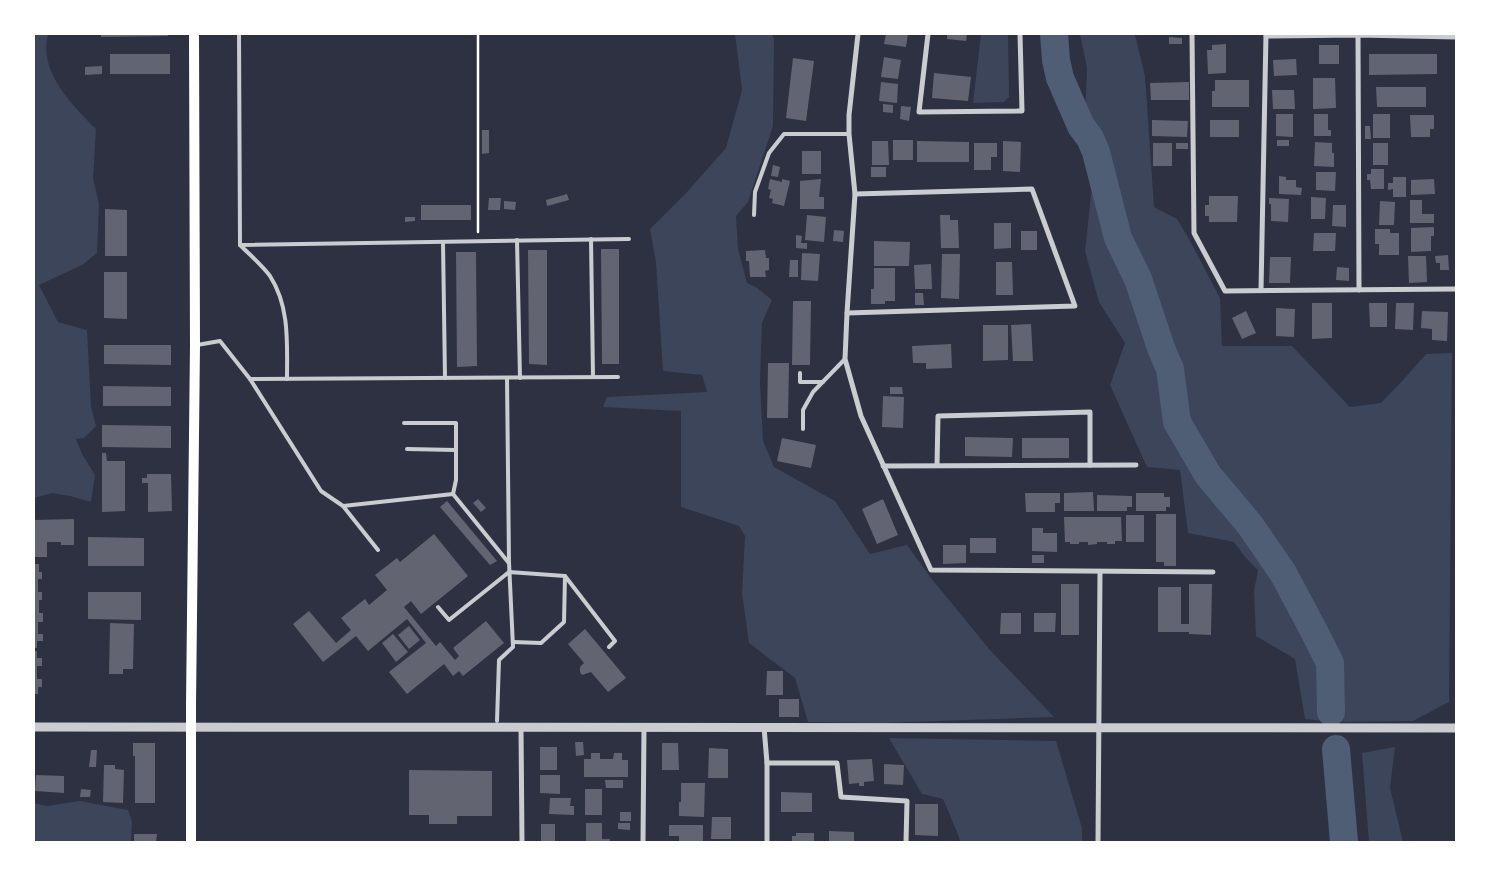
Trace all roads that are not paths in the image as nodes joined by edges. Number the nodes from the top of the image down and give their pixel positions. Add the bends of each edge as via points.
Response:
1 (194, 34) edge
2 (239, 34) edge
3 (858, 34) edge
4 (928, 34) edge
5 (1020, 34) edge
6 (1192, 34) edge
7 (1358, 34) edge
8 (1266, 35) edge
9 (1456, 37) edge
10 (850, 134) junction
11 (856, 194) junction
12 (754, 215) dead end
13 (591, 239) junction
14 (629, 239) dead end
15 (517, 240) junction
16 (443, 242) junction
17 (240, 245) junction
18 (1456, 289) edge
19 (1261, 290) junction
20 (1359, 290) junction
21 (847, 313) junction
22 (195, 345) junction
23 (845, 359) junction
24 (800, 373) dead end
25 (593, 377) junction
26 (618, 377) dead end
27 (445, 378) junction
28 (507, 378) junction
29 (520, 378) junction
30 (250, 379) junction
31 (287, 379) junction
32 (823, 382) junction
33 (404, 423) dead end
34 (803, 429) dead end
35 (407, 449) dead end
36 (456, 450) junction
37 (937, 465) junction
38 (1090, 465) junction
39 (1136, 465) dead end
40 (883, 466) junction
41 (453, 494) junction
42 (344, 506) junction
43 (378, 550) dead end
44 (509, 562) junction
45 (509, 572) junction
46 (1100, 572) junction
47 (1212, 572) dead end
48 (566, 576) junction
49 (438, 607) dead end
50 (513, 642) junction
51 (609, 648) dead end
52 (497, 721) dead end
53 (34, 727) edge
54 (190, 727) junction
55 (521, 728) junction
56 (644, 728) junction
57 (764, 728) junction
58 (1100, 728) junction
59 (1456, 728) edge
60 (767, 763) junction
61 (191, 842) edge
62 (522, 842) edge
63 (643, 842) edge
64 (767, 842) edge
65 (906, 842) edge
66 (1098, 842) edge

1 - 22 main road
2 - 17 lane
3 - 10 street via 849,115
4 - 5 street via 919,112 1022,111
6 - 19 street via 1194,233 1225,291
7 - 8 street
7 - 9 street
7 - 20 street
8 - 19 street
10 - 11 street
10 - 12 lane via 784,134 770,153 755,192
11 - 21 street
11 - 21 street via 1032,189 1075,306
13 - 14 lane
13 - 15 lane
13 - 25 lane
15 - 16 lane
15 - 29 lane
16 - 17 lane
16 - 27 lane
17 - 31 lane via 269,276 280,296 287,325
18 - 20 street
19 - 20 street
21 - 23 street
22 - 30 lane via 220,341
22 - 54 main road
23 - 32 lane
23 - 40 street via 861,416
24 - 32 lane via 800,382
25 - 26 lane
25 - 29 lane
27 - 28 lane
27 - 31 lane
28 - 29 lane
28 - 44 lane
30 - 31 lane
30 - 42 lane via 321,491
32 - 34 lane via 813,392 804,410
33 - 36 lane via 456,423
35 - 36 lane
36 - 41 lane
37 - 38 street
37 - 38 street via 938,416 1090,412
37 - 40 street
38 - 39 street
40 - 46 street via 930,570
41 - 42 lane
41 - 44 lane
42 - 43 lane
44 - 45 lane
45 - 48 lane
45 - 49 lane via 449,620
45 - 50 lane
46 - 47 street
46 - 58 street
48 - 50 lane via 564,622 541,643
48 - 51 lane via 615,641
50 - 52 lane via 514,647 499,660
53 - 54 street
54 - 55 street
54 - 61 main road
55 - 56 street
55 - 62 street
56 - 57 street
56 - 63 street
57 - 58 street
57 - 60 street
58 - 59 street
58 - 66 street
60 - 64 street
60 - 65 street via 837,763 841,797 907,802

